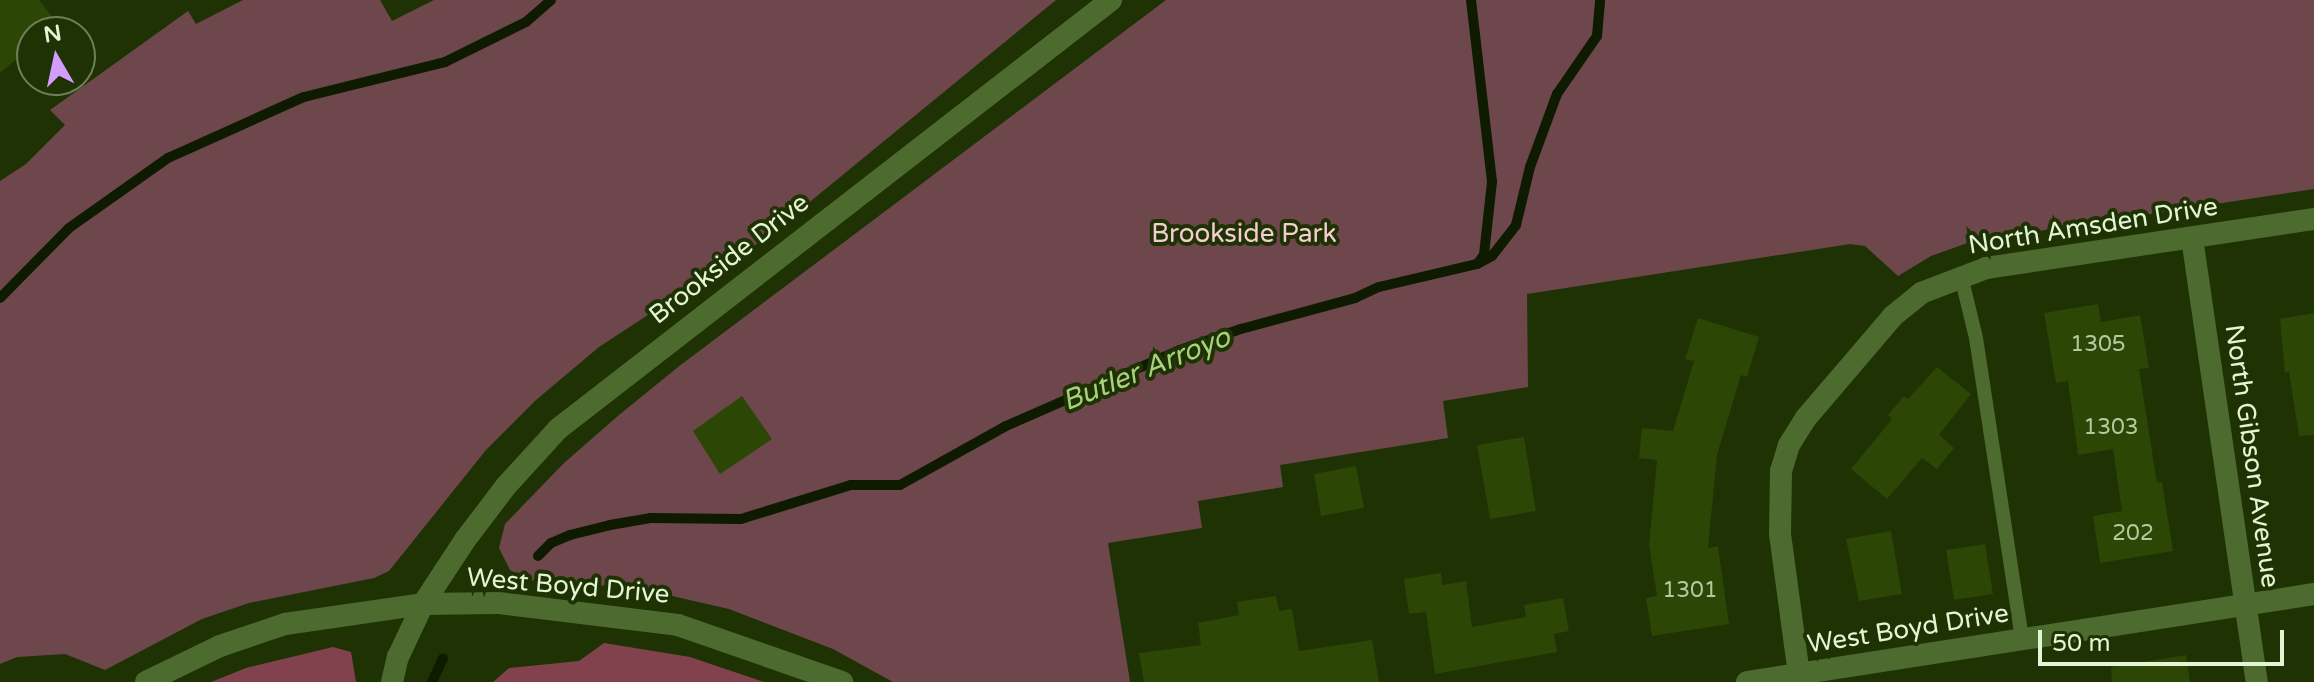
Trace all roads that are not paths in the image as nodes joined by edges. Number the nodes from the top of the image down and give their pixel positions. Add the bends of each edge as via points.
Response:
1 (1111, 0) edge
2 (2314, 219) edge
3 (2192, 238) junction
4 (1961, 276) junction
5 (2314, 594) edge
6 (423, 604) junction
7 (2245, 605) junction
8 (2022, 640) junction
9 (1800, 678) edge
10 (146, 682) edge
11 (392, 682) edge
12 (842, 682) edge
13 (1747, 682) edge
14 (2257, 682) edge

1 - 6 street, Brookside Drive via 558,429 490,507
2 - 3 street, North Amsden Drive
3 - 4 street, North Amsden Drive
3 - 7 street, North Gibson Avenue
4 - 8 lane via 1976,338
4 - 9 street, North Amsden Drive via 1921,293 1893,316 1789,445 1781,471 1780,534
5 - 7 street, West Boyd Drive
6 - 10 street, West Boyd Drive via 285,624 220,646
6 - 11 street, Brookside Drive
6 - 12 street, West Boyd Drive via 499,603 678,625
7 - 8 street, West Boyd Drive
7 - 14 street, North Gibson Avenue
8 - 9 street, West Boyd Drive
9 - 13 street, West Boyd Drive

